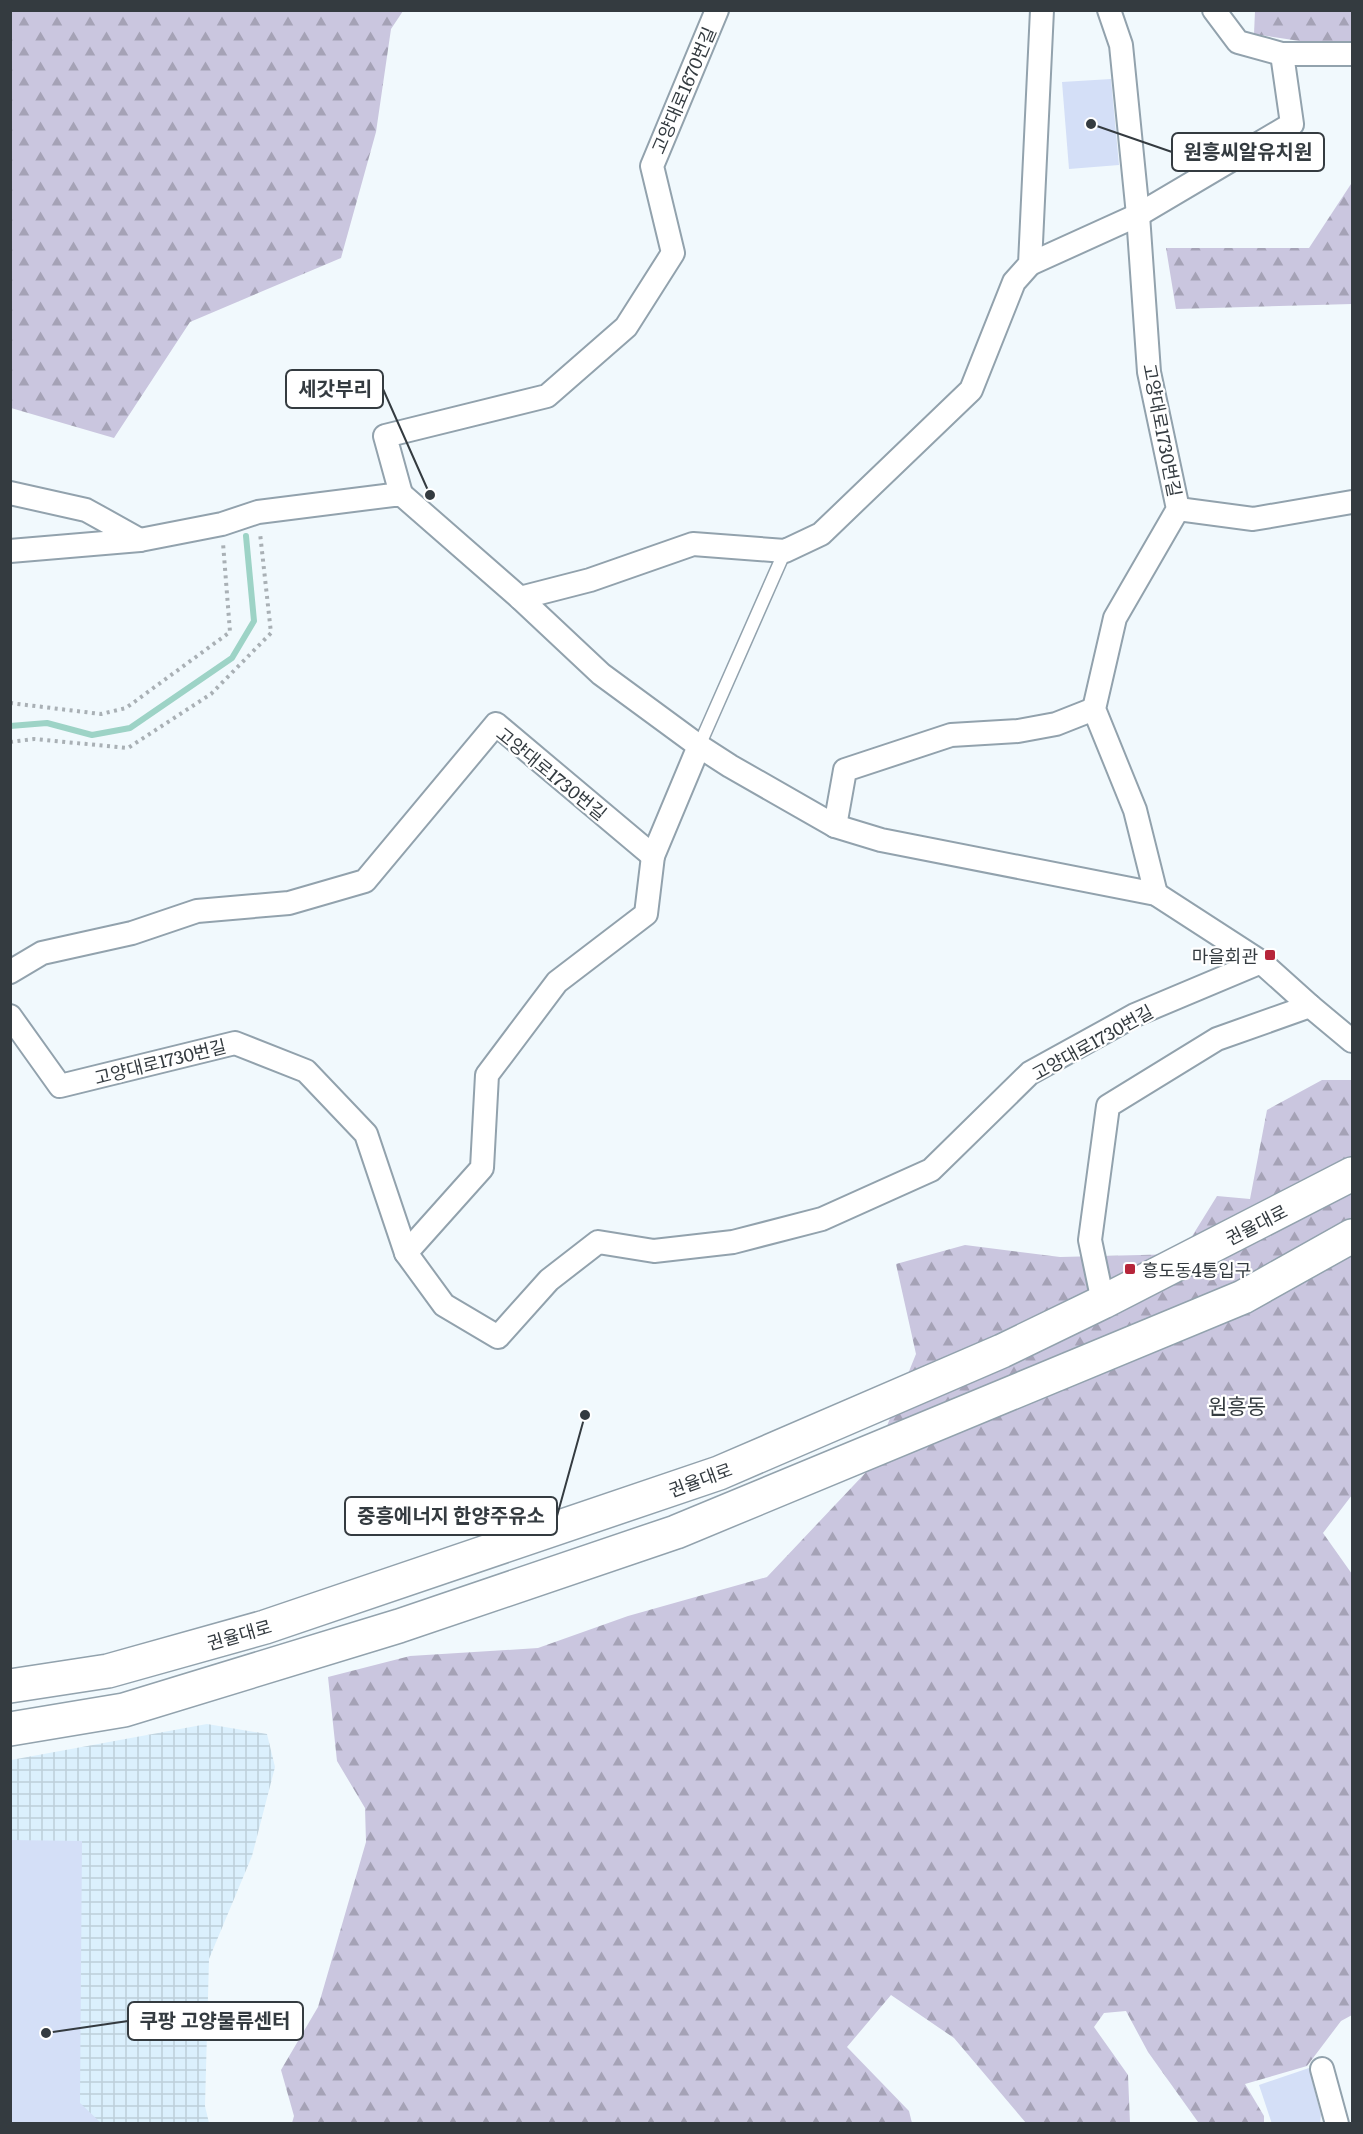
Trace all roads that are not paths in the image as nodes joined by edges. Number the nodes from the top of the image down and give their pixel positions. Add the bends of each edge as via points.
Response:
1 (717, 10) edge
2 (1042, 10) edge
3 (1109, 10) edge
4 (1214, 10) edge
5 (1282, 54) junction
6 (1353, 54) edge
7 (1138, 215) junction
8 (1030, 264) junction
9 (10, 493) edge
10 (401, 494) junction
11 (1353, 502) edge
12 (1178, 509) junction
13 (140, 540) junction
14 (10, 551) edge
15 (785, 551) junction
16 (520, 598) junction
17 (1094, 710) junction
18 (699, 746) junction
19 (835, 826) junction
20 (653, 856) junction
21 (1156, 894) junction
22 (1262, 962) junction
23 (10, 972) edge
24 (1310, 1006) junction
25 (10, 1016) edge
26 (1353, 1041) edge
27 (1353, 1174) edge
28 (1353, 1236) edge
29 (406, 1253) junction
30 (1103, 1302) junction
31 (14, 1684) edge
32 (10, 1729) edge
33 (1322, 2069) dead end
34 (1337, 2124) edge

1 - 10 street, 고양대로1670번길 via 652,166 673,253 626,327 547,396 385,436
2 - 8 street
3 - 7 street, 고양대로1730번길 via 1121,45
4 - 5 street via 1238,42
5 - 6 street
5 - 7 street via 1292,124
7 - 8 street
7 - 12 street, 고양대로1730번길 via 1149,372
8 - 15 street via 1014,282 971,390 821,534
9 - 13 street via 86,510
10 - 13 street via 258,512 222,524
10 - 16 street
11 - 12 street via 1253,519
12 - 17 street, 고양대로1730번길 via 1115,618
13 - 14 street
15 - 16 street via 693,544 590,580
15 - 18 lane
16 - 18 street via 601,674
17 - 19 street via 1056,724 1018,731 951,735 845,770
17 - 21 street via 1135,810
18 - 19 street
18 - 20 street
19 - 21 street via 881,840
20 - 23 street, 고양대로1730번길 via 496,724 364,881 289,903 197,911 132,933 42,953
20 - 29 street via 646,914 557,982 487,1075 482,1168
21 - 22 street
22 - 24 street
22 - 29 street, 고양대로1730번길 via 1135,1015 1030,1073 931,1170 822,1219 733,1242 654,1251 598,1242 549,1280 498,1337 444,1305
24 - 26 street
24 - 30 street via 1216,1039 1108,1106 1090,1240
25 - 29 street, 고양대로1730번길 via 60,1086 235,1043 306,1071 366,1134
27 - 30 main road, 권율대로
28 - 32 main road via 1243,1297 676,1532 399,1626 136,1706
30 - 31 main road, 권율대로 via 1002,1351 718,1473 265,1627 108,1671
33 - 34 street

